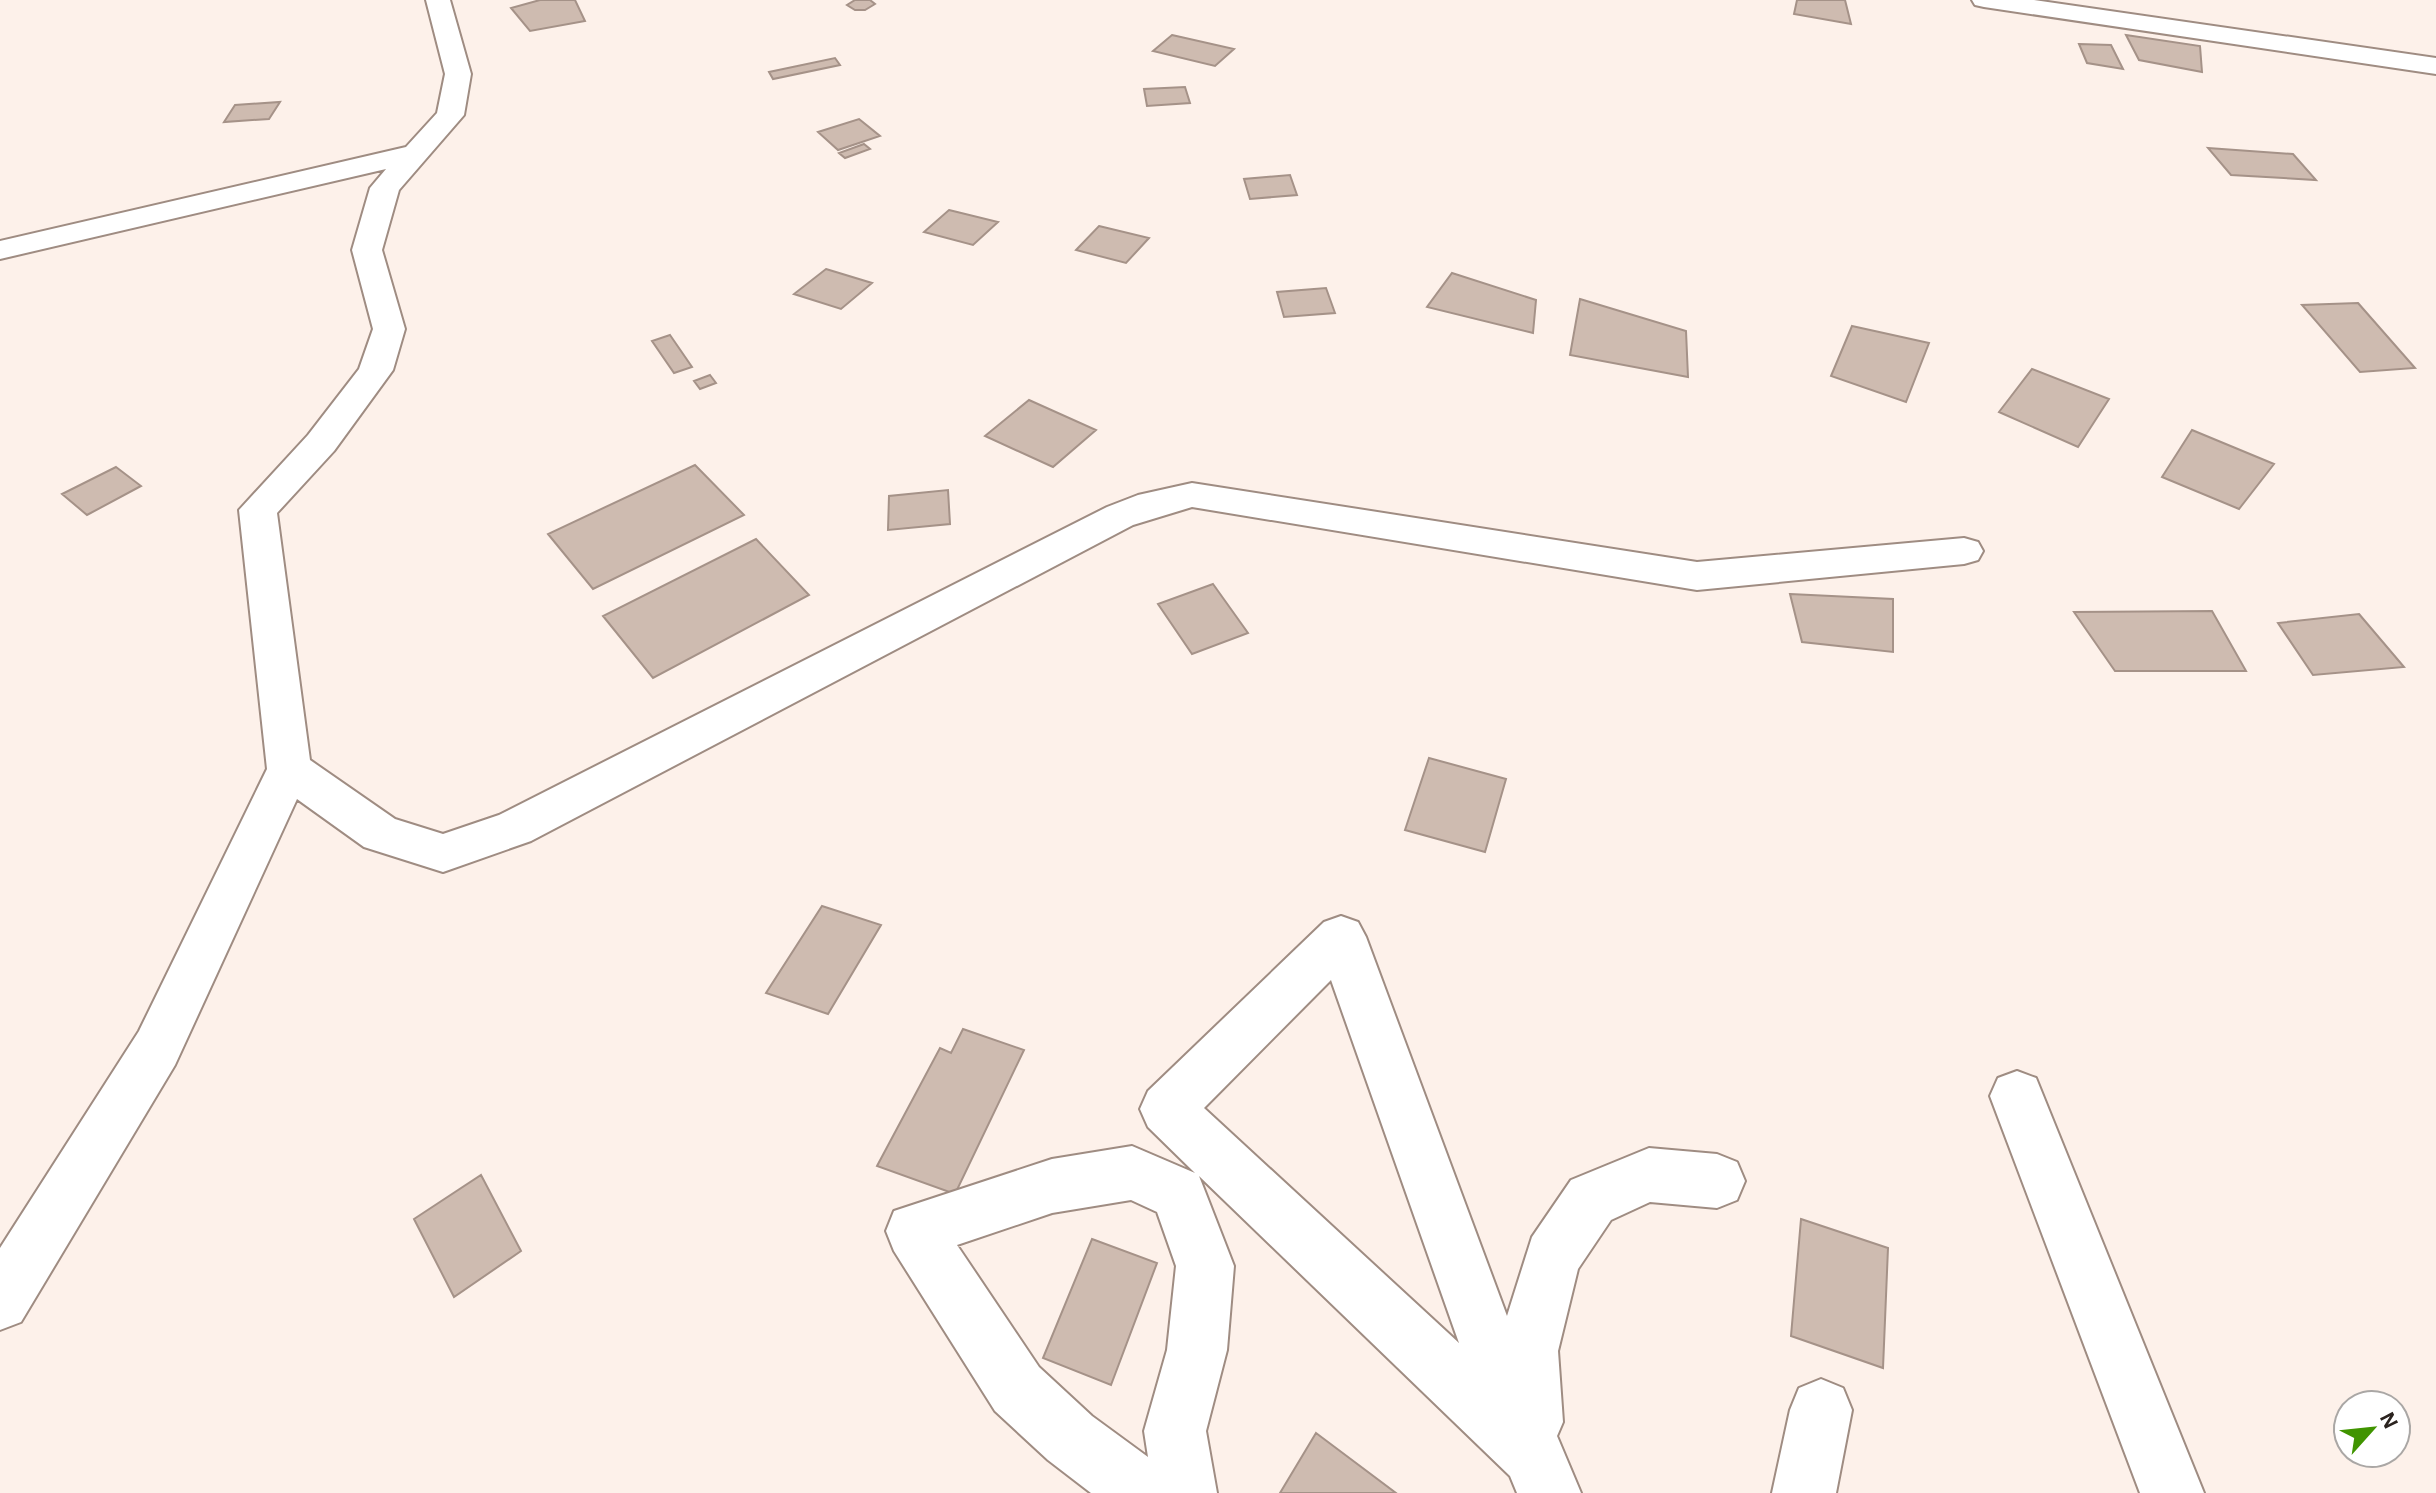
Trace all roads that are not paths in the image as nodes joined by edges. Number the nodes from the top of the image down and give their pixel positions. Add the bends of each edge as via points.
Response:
1 (438, 0) edge
2 (1984, 0) edge
3 (2436, 66) edge
4 (414, 154) junction
5 (0, 250) edge
6 (1964, 551) dead end
7 (289, 769) junction
8 (2017, 1096) dead end
9 (1717, 1181) dead end
10 (0, 1301) edge
11 (1821, 1410) dead end
12 (1534, 1480) edge
13 (1143, 1493) edge
14 (1185, 1493) edge
15 (1804, 1493) edge
16 (2172, 1493) edge

1 - 4 street via 458,74 450,115
2 - 3 street
4 - 5 street
4 - 7 street via 385,188 367,250 389,329 376,370 321,443 258,510
6 - 7 street via 1697,576 1192,495 1120,516 515,828 443,853 380,834
7 - 10 street via 157,1048
8 - 16 street
9 - 12 street via 1649,1175 1591,1200 1552,1257 1528,1351
11 - 15 street
12 - 12 street via 1463,1279 1341,937 1167,1109
13 - 14 street via 1070,1438 1017,1389 914,1231 1052,1186 1132,1173 1178,1193 1205,1266 1197,1350 1175,1431

